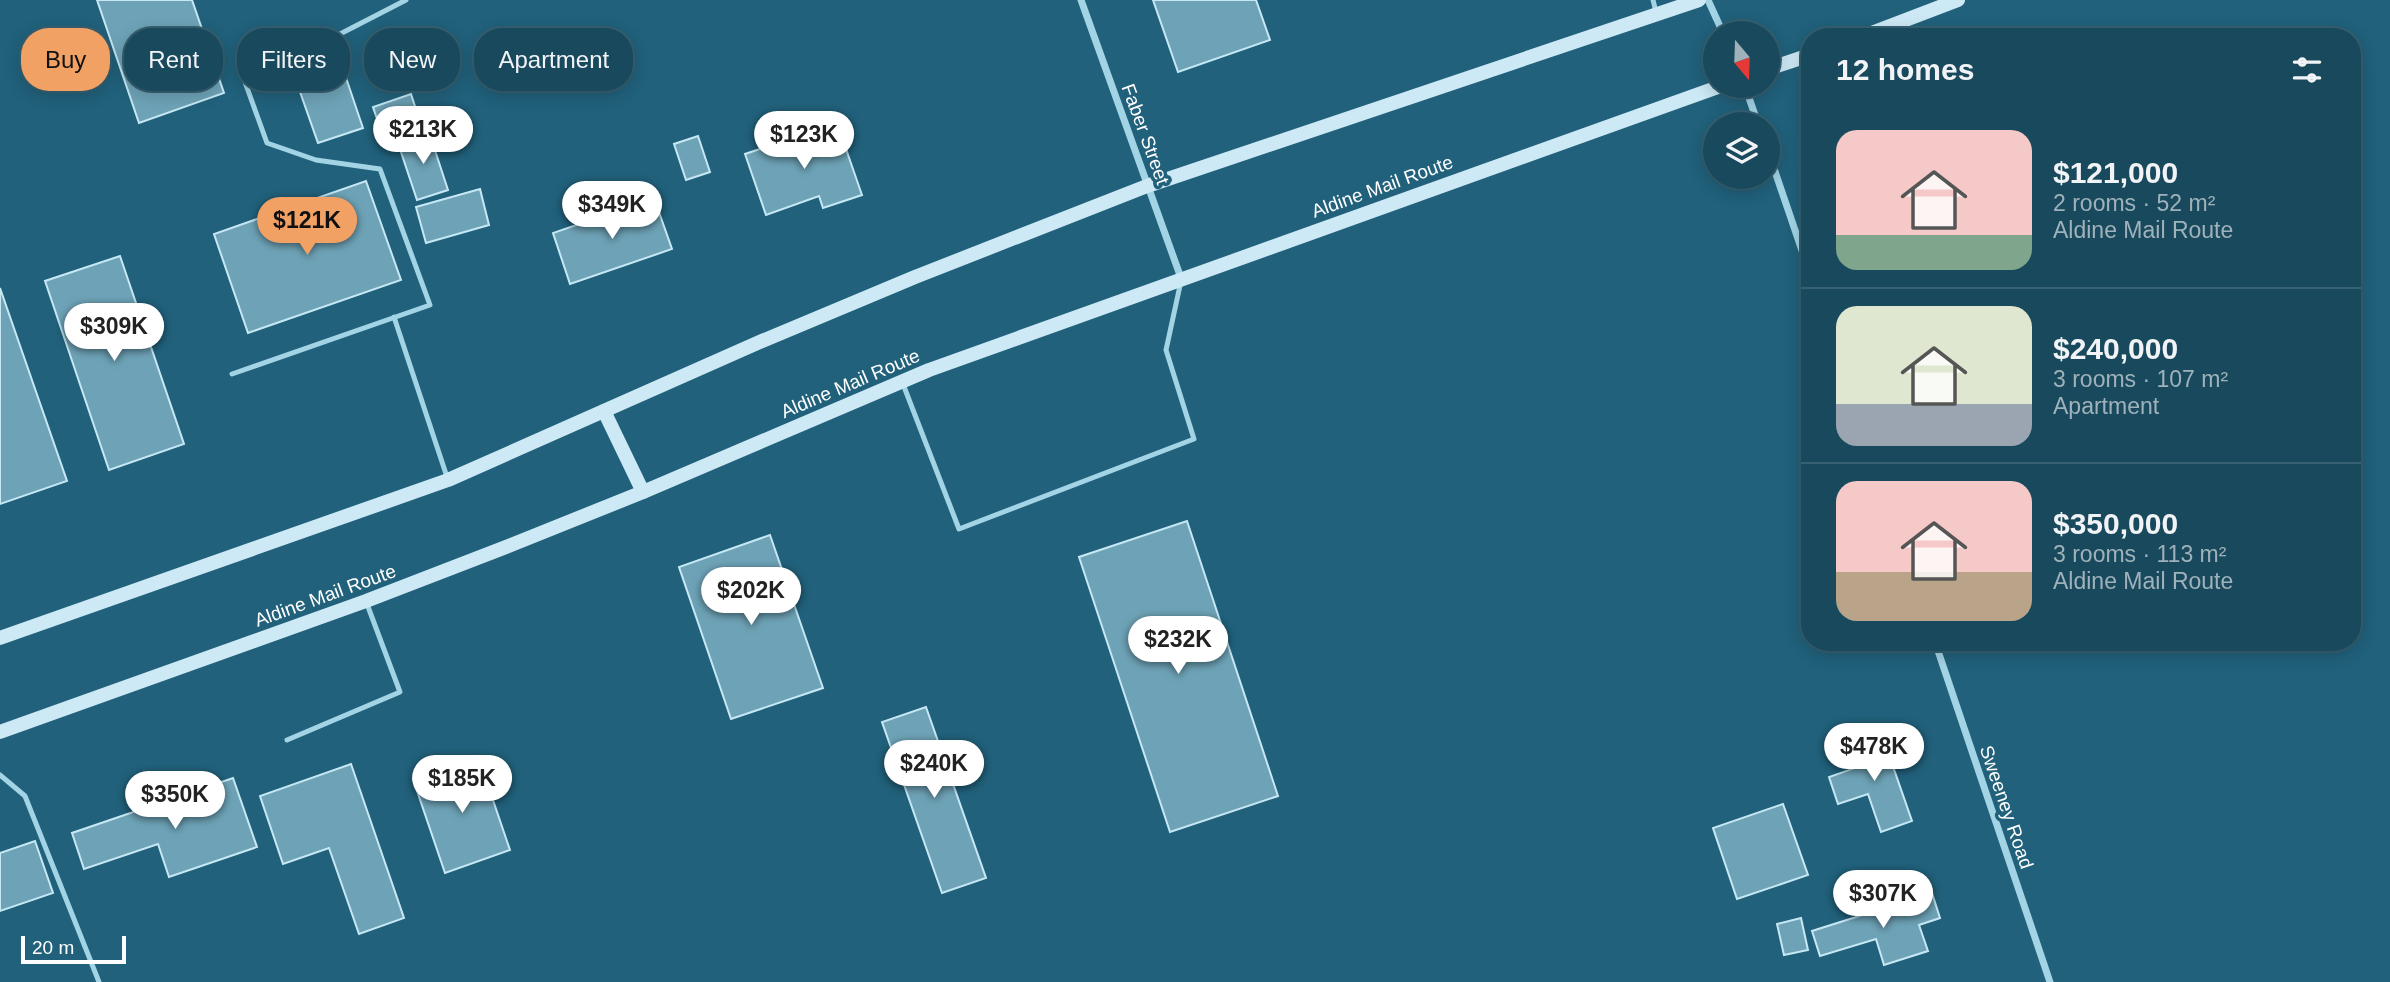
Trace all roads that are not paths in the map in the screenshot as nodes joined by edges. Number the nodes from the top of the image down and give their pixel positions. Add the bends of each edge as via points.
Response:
1 (406, 0) edge
2 (1081, 0) edge
3 (1653, 0) edge
4 (1699, 0) edge
5 (1708, 0) edge
6 (1958, 0) edge
7 (1657, 15) junction
8 (1718, 21) edge
9 (1885, 28) edge
10 (1801, 58) edge
11 (1780, 65) edge
12 (1703, 92) edge
13 (1147, 186) junction
14 (1780, 186) edge
15 (1801, 248) edge
16 (1181, 278) junction
17 (394, 317) junction
18 (232, 374) dead end
19 (902, 382) junction
20 (604, 411) junction
21 (448, 480) junction
22 (643, 492) junction
23 (366, 601) junction
24 (0, 638) edge
25 (1938, 651) edge
26 (0, 732) edge
27 (287, 740) dead end
28 (0, 775) edge
29 (99, 982) edge
30 (2050, 982) edge

1 - 17 lane via 340,34 241,71 267,144 316,160 380,169 430,305
2 - 13 street, Faber Street
3 - 7 lane
4 - 7 main road
5 - 8 street
6 - 9 main road
7 - 13 main road
10 - 11 main road
12 - 16 main road, Aldine Mail Route
13 - 16 street, Faber Street
13 - 20 main road via 903,283
14 - 15 street
16 - 19 main road, Aldine Mail Route
16 - 19 lane via 1166,350 1194,439 959,529
17 - 18 lane
17 - 21 lane
19 - 22 main road, Aldine Mail Route
20 - 21 main road
20 - 22 main road
21 - 24 main road
22 - 23 main road, Aldine Mail Route
23 - 26 main road, Aldine Mail Route
23 - 27 lane via 400,692
25 - 30 street, Sweeney Road
28 - 29 lane via 25,796

